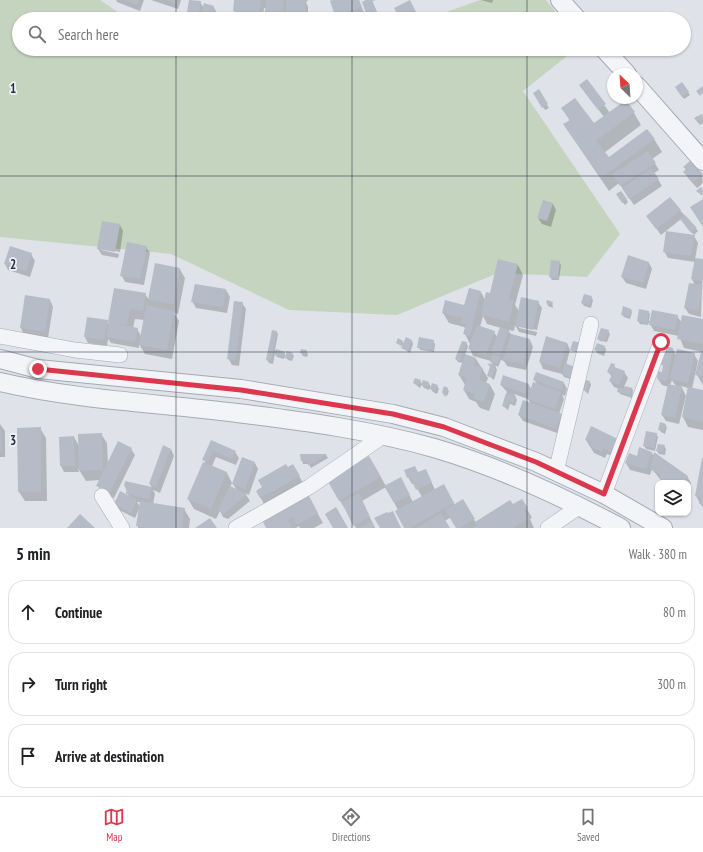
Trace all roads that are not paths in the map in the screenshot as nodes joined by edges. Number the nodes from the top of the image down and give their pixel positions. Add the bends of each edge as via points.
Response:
1 (560, 0) edge
2 (571, 12) edge
3 (610, 56) edge
4 (621, 68) edge
5 (643, 93) edge
6 (703, 161) edge
7 (591, 324) dead end
8 (0, 336) edge
9 (661, 342) dead end
10 (120, 355) dead end
11 (0, 359) edge
12 (0, 382) edge
13 (383, 436) junction
14 (556, 472) junction
15 (604, 494) junction
16 (102, 496) dead end
17 (580, 506) junction
18 (238, 527) edge
19 (122, 528) edge
20 (548, 528) edge
21 (620, 528) edge
22 (663, 528) edge

1 - 2 street
3 - 4 street
5 - 6 street
7 - 14 street
8 - 10 street via 75,350
9 - 15 street
11 - 14 street via 38,369 241,390 393,414 444,427
12 - 13 street via 35,390 315,423
13 - 17 street via 434,448 526,481
13 - 18 street via 309,487
14 - 15 street
15 - 22 street
16 - 19 street
17 - 20 street
17 - 21 street

